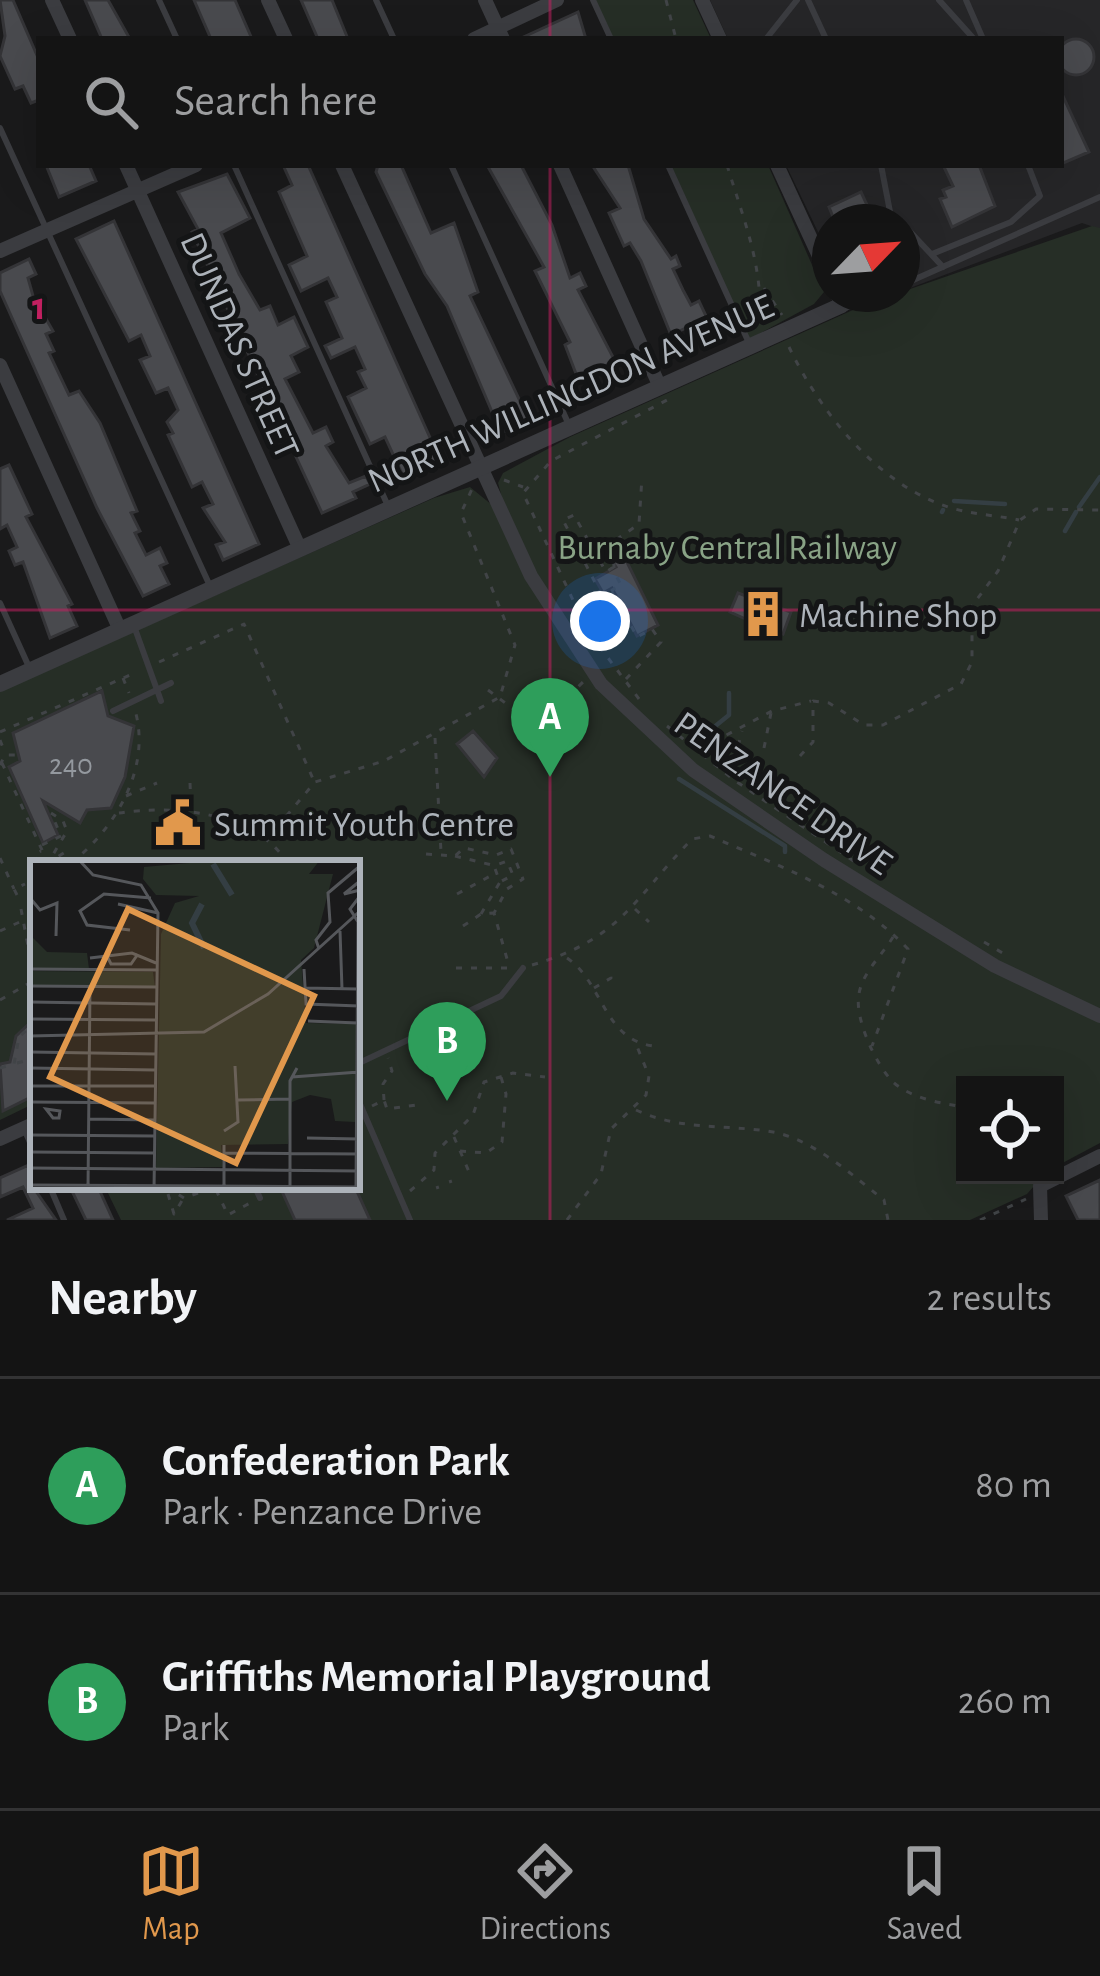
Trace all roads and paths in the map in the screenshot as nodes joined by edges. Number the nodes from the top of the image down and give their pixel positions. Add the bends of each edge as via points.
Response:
1 (52, 0) edge
2 (159, 0) edge
3 (268, 0) edge
4 (376, 0) edge
5 (485, 0) edge
6 (557, 0) edge
7 (593, 0) edge
8 (666, 0) edge
9 (702, 0) edge
10 (797, 0) edge
11 (808, 0) edge
12 (938, 0) edge
13 (967, 0) edge
14 (500, 34) edge
15 (69, 36) edge
16 (175, 36) edge
17 (285, 36) edge
18 (393, 36) edge
19 (610, 36) edge
20 (675, 36) edge
21 (719, 36) edge
22 (768, 36) edge
23 (825, 36) edge
24 (976, 36) edge
25 (978, 36) edge
26 (0, 128) edge
27 (127, 168) edge
28 (189, 168) edge
29 (235, 168) edge
30 (343, 168) edge
31 (452, 168) edge
32 (561, 168) edge
33 (669, 168) edge
34 (779, 168) edge
35 (882, 168) edge
36 (1029, 168) edge
37 (138, 191) junction
38 (1100, 197) edge
39 (889, 204) edge
40 (47, 232) junction
41 (812, 240) edge
42 (920, 243) edge
43 (0, 251) edge
44 (932, 254) junction
45 (944, 267) junction
46 (920, 277) edge
47 (761, 284) dead end
48 (818, 312) edge
49 (787, 330) junction
50 (751, 346) junction
51 (0, 365) edge
52 (669, 388) junction
53 (570, 428) junction
54 (480, 468) junction
55 (642, 477) dead end
56 (500, 478) dead end
57 (472, 487) dead end
58 (524, 488) junction
59 (390, 509) junction
60 (1100, 510) edge
61 (1021, 520) junction
62 (300, 549) junction
63 (613, 568) junction
64 (212, 590) junction
65 (614, 593) junction
66 (0, 603) edge
67 (126, 627) junction
68 (159, 662) dead end
69 (145, 668) dead end
70 (30, 670) junction
71 (123, 678) junction
72 (624, 682) junction
73 (171, 683) dead end
74 (0, 684) edge
75 (591, 684) dead end
76 (158, 689) junction
77 (488, 689) dead end
78 (500, 697) junction
79 (568, 698) dead end
80 (161, 701) dead end
81 (813, 701) junction
82 (133, 702) junction
83 (643, 706) dead end
84 (772, 711) junction
85 (113, 712) dead end
86 (520, 714) dead end
87 (658, 722) dead end
88 (742, 729) junction
89 (0, 732) edge
90 (435, 736) junction
91 (0, 740) edge
92 (738, 746) dead end
93 (764, 748) dead end
94 (698, 751) junction
95 (5, 755) junction
96 (20, 755) dead end
97 (800, 756) dead end
98 (1, 764) edge
99 (315, 782) junction
100 (158, 783) dead end
101 (190, 783) dead end
102 (126, 796) junction
103 (191, 809) junction
104 (117, 813) junction
105 (267, 838) junction
106 (41, 849) junction
107 (70, 849) dead end
108 (441, 852) junction
109 (64, 854) junction
110 (426, 854) dead end
111 (455, 856) junction
112 (0, 858) edge
113 (36, 860) edge
114 (46, 860) edge
115 (50, 860) edge
116 (53, 860) edge
117 (68, 860) edge
118 (74, 860) edge
119 (285, 860) edge
120 (860, 866) dead end
121 (495, 869) junction
122 (500, 882) junction
123 (25, 884) dead end
124 (457, 893) dead end
125 (634, 908) junction
126 (21, 909) dead end
127 (494, 913) junction
128 (481, 914) junction
129 (24, 920) junction
130 (649, 922) dead end
131 (463, 926) dead end
132 (0, 932) edge
133 (894, 935) junction
134 (984, 942) dead end
135 (30, 953) edge
136 (566, 958) junction
137 (1023, 965) dead end
138 (455, 968) dead end
139 (509, 968) junction
140 (523, 968) junction
141 (610, 970) dead end
142 (30, 983) edge
143 (591, 989) junction
144 (0, 1000) edge
145 (1100, 1016) edge
146 (30, 1027) edge
147 (636, 1044) junction
148 (653, 1046) dead end
149 (872, 1046) junction
150 (384, 1051) junction
151 (30, 1060) edge
152 (360, 1063) edge
153 (14, 1064) junction
154 (0, 1068) edge
155 (500, 1076) junction
156 (545, 1076) dead end
157 (384, 1100) junction
158 (360, 1105) edge
159 (416, 1105) dead end
160 (956, 1106) edge
161 (636, 1109) junction
162 (362, 1110) junction
163 (28, 1126) edge
164 (453, 1136) junction
165 (0, 1139) edge
166 (460, 1151) junction
167 (1100, 1156) edge
168 (470, 1174) dead end
169 (419, 1187) dead end
170 (51, 1190) edge
171 (167, 1190) edge
172 (212, 1190) edge
173 (216, 1190) edge
174 (256, 1190) edge
175 (184, 1198) junction
176 (260, 1198) joint
177 (1032, 1198) junction
178 (64, 1220) edge
179 (410, 1220) edge
180 (566, 1220) edge
181 (888, 1220) edge
182 (980, 1220) edge
183 (1041, 1220) edge

1 - 15 street
2 - 16 lane
3 - 17 street
4 - 18 lane
5 - 14 street
6 - 14 street
7 - 19 lane
8 - 20 path
9 - 21 street
10 - 22 lane
11 - 23 lane
12 - 24 lane
13 - 25 lane
26 - 40 lane
27 - 37 street, DUNDAS STREET
28 - 37 street
29 - 59 lane
30 - 54 street, PENZANCE DRIVE
31 - 53 lane
32 - 52 street
33 - 50 lane
34 - 41 street
35 - 39 lane
36 - 44 lane via 1040,196 1011,222
37 - 40 street
37 - 62 street, DUNDAS STREET
38 - 45 lane
40 - 43 street
40 - 64 lane
42 - 44 lane
44 - 45 lane
45 - 46 lane
47 - 49 path
48 - 49 street, NORTH WILLINGDON AVENUE
49 - 50 street, NORTH WILLINGDON AVENUE
49 - 61 path via 790,350 829,414 897,480 961,511
50 - 52 street, NORTH WILLINGDON AVENUE
51 - 67 street
52 - 53 street, NORTH WILLINGDON AVENUE
52 - 58 path via 664,406 551,460
53 - 54 street, NORTH WILLINGDON AVENUE
54 - 59 street, NORTH WILLINGDON AVENUE
54 - 145 street, PENZANCE DRIVE via 573,648 657,740 915,918
55 - 63 path via 640,524 613,542
56 - 58 path
57 - 78 path via 461,513 515,645
58 - 72 path via 570,599
59 - 62 street, NORTH WILLINGDON AVENUE
60 - 61 path via 1036,509
61 - 81 path via 972,606 972,662 961,683 883,725 864,725
62 - 64 street, NORTH WILLINGDON AVENUE
63 - 65 path via 621,585
63 - 65 path via 606,572 574,515 563,520 603,598
64 - 67 street, NORTH WILLINGDON AVENUE
65 - 72 path via 637,637 652,629 661,642
66 - 70 lane
67 - 70 street, NORTH WILLINGDON AVENUE
67 - 76 lane
68 - 99 path via 244,624
69 - 71 path
70 - 74 street, NORTH WILLINGDON AVENUE
71 - 82 path
71 - 89 path
72 - 83 path
73 - 76 lane
75 - 79 path
76 - 80 lane
76 - 82 lane
77 - 78 path
78 - 86 path
78 - 90 path
81 - 84 path
81 - 97 path via 813,742
82 - 85 lane
82 - 102 path via 141,735
84 - 88 path
84 - 93 path
87 - 94 path
88 - 92 path
88 - 94 path
90 - 99 path
90 - 108 path
91 - 95 path
94 - 120 path
95 - 96 path
95 - 98 path
98 - 106 path
99 - 105 path
100 - 102 path
101 - 103 path
102 - 104 path
103 - 104 path
103 - 105 path
104 - 118 path
105 - 119 path
106 - 113 path
106 - 114 path
106 - 115 path via 61,836 51,814 67,831
107 - 109 path
108 - 110 path
108 - 111 path
109 - 116 path
109 - 117 path
111 - 121 path
111 - 127 path via 464,848 496,855 511,849 523,879
112 - 123 path via 15,892
121 - 122 path
121 - 122 path via 507,861 513,875
121 - 124 path
122 - 128 path
125 - 130 path
125 - 133 path via 692,839 710,836 828,890
125 - 136 path
126 - 129 path
127 - 128 path
127 - 139 path
128 - 131 path
129 - 132 path
129 - 135 path
133 - 149 path via 858,994
133 - 149 path via 908,950
134 - 137 path
136 - 140 path
136 - 143 path
138 - 139 path
139 - 140 path
140 - 150 lane via 501,996
141 - 143 path via 611,978
142 - 144 path
143 - 147 path
146 - 153 path via 19,1037
147 - 148 path
147 - 161 path via 650,1076
149 - 160 path via 893,1082
150 - 152 lane
150 - 157 path via 392,1072 382,1084
151 - 153 path
153 - 154 path
155 - 156 path
155 - 164 path via 484,1082 473,1115
155 - 166 path via 502,1142 486,1153
157 - 159 path via 387,1109
157 - 162 path
158 - 162 lane
161 - 180 path via 611,1129 601,1174
161 - 181 path via 698,1127 776,1132 885,1197
162 - 179 lane
163 - 165 street
164 - 166 path
164 - 169 path
166 - 168 path
167 - 177 street via 1052,1178
170 - 178 lane
171 - 175 path
171 - 175 path via 174,1214
172 - 175 path
173 - 176 path via 228,1215
174 - 176 lane
177 - 182 path
177 - 183 street

